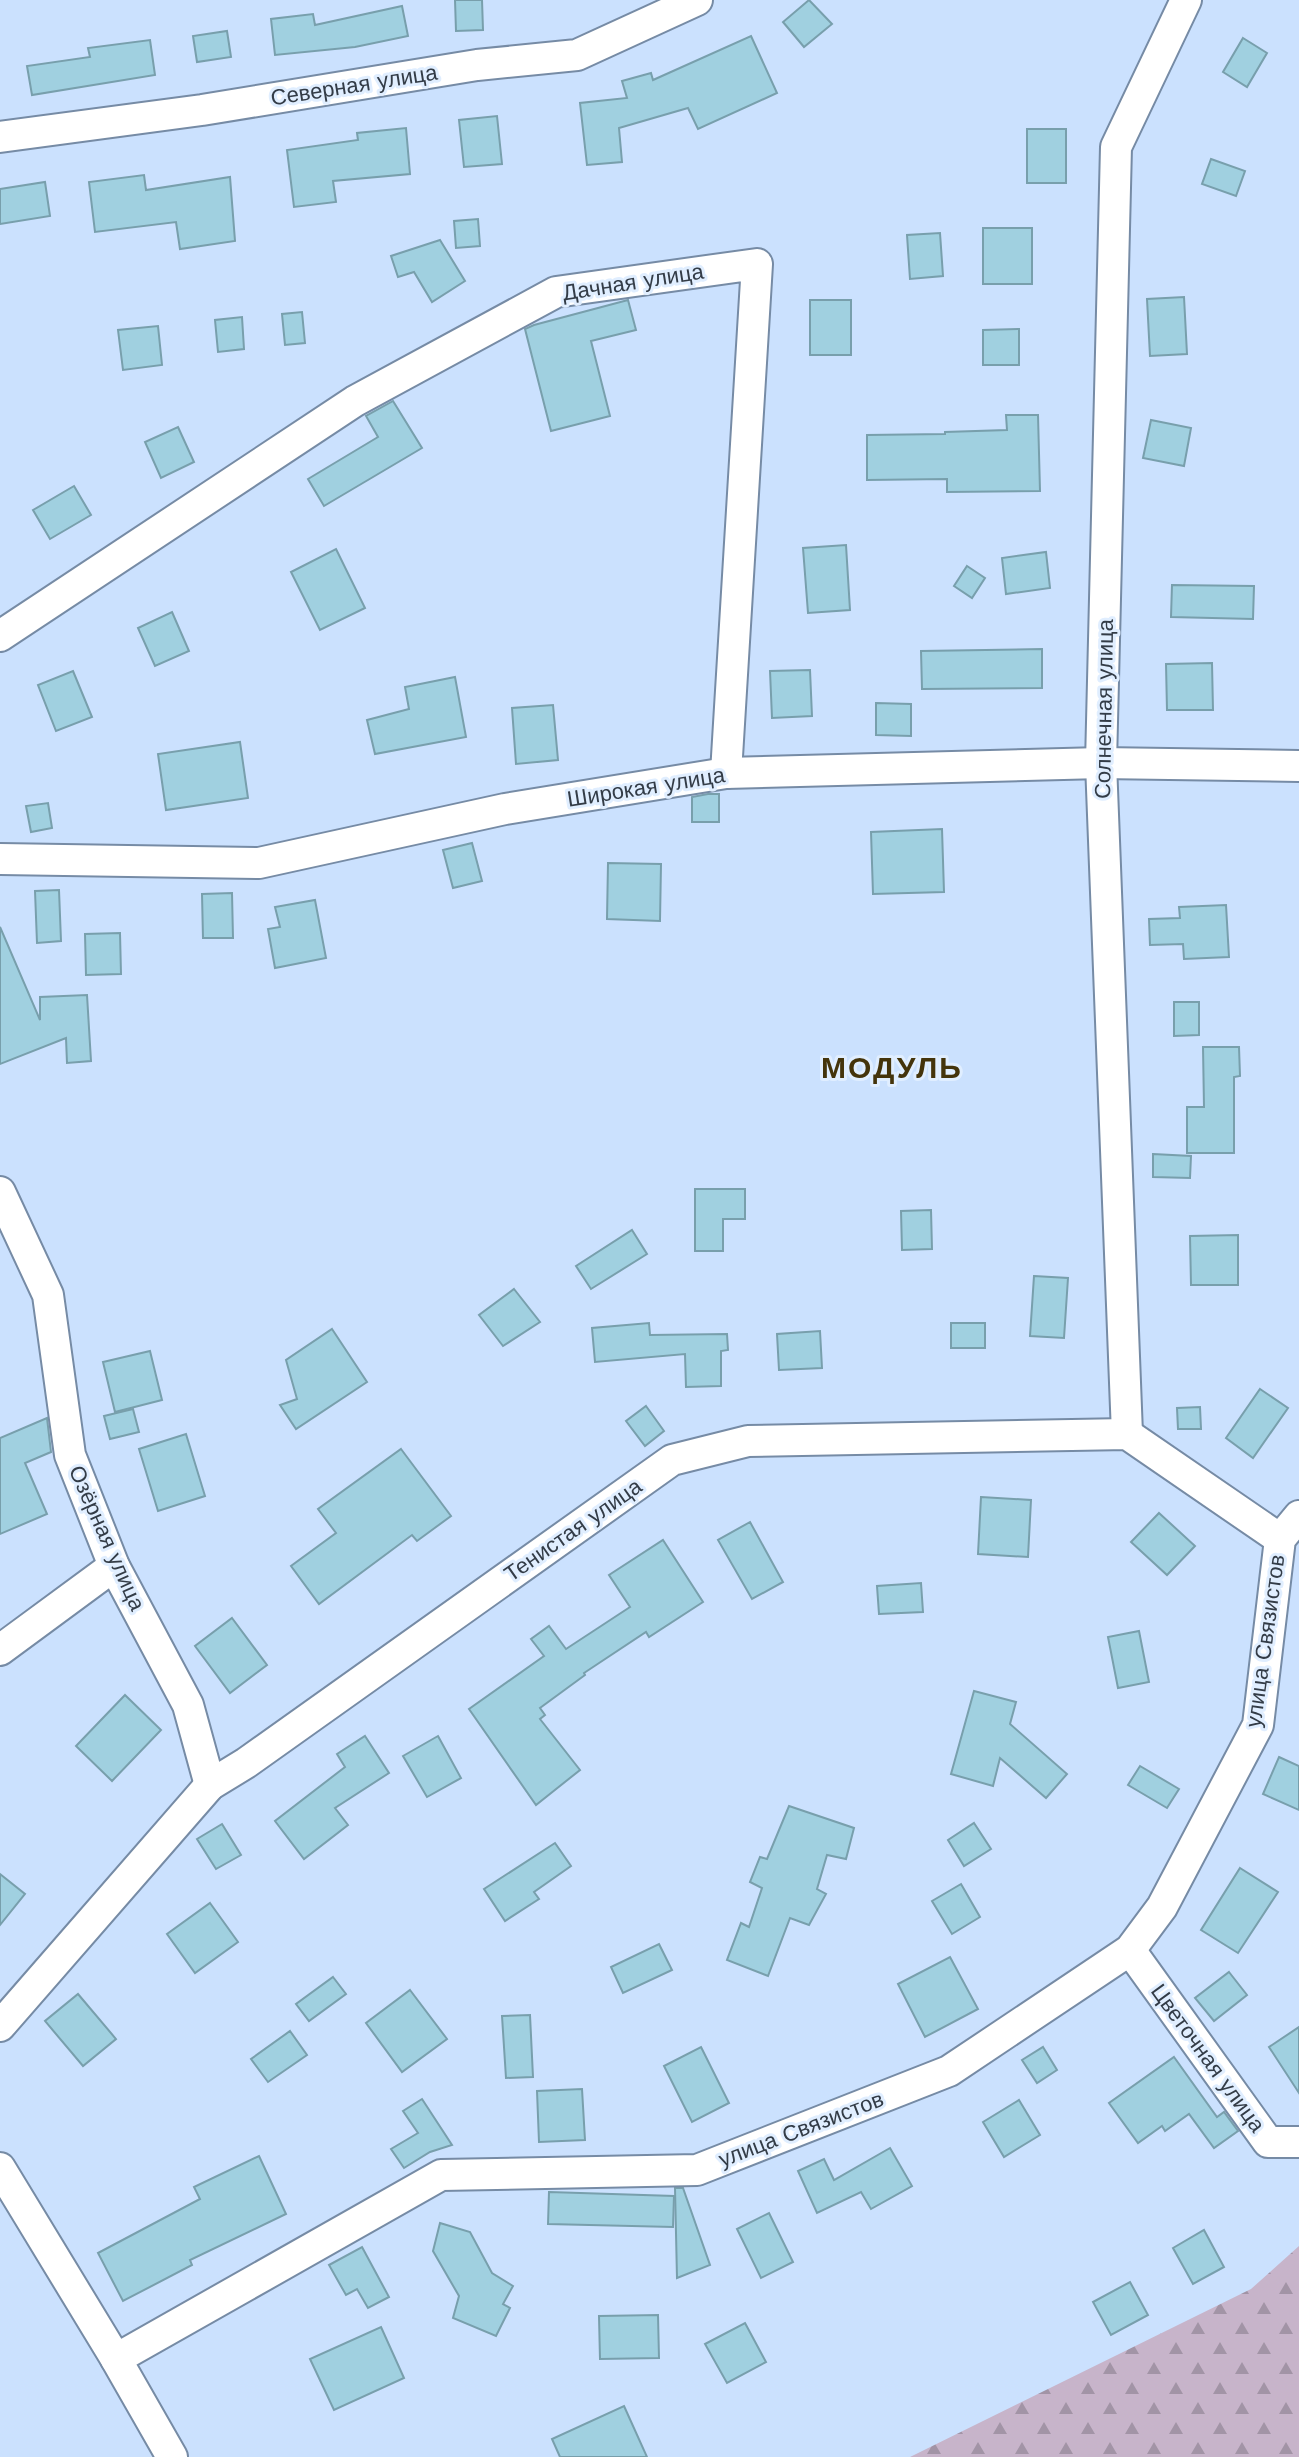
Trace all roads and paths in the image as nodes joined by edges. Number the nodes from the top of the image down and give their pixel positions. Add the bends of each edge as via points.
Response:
1 (697, 0) edge
2 (1186, 0) edge
3 (0, 137) edge
4 (0, 636) edge
5 (1101, 763) junction
6 (1299, 766) edge
7 (726, 773) junction
8 (0, 859) edge
9 (0, 1192) edge
10 (1127, 1434) junction
11 (1289, 1527) edge
12 (114, 1566) junction
13 (0, 1650) edge
14 (210, 1785) junction
15 (1130, 1950) junction
16 (0, 2026) edge
17 (1299, 2142) edge
18 (0, 2168) edge
19 (116, 2359) junction
20 (172, 2457) edge

1 - 3 street, Северная улица via 577,55 477,65
2 - 5 street, Солнечная улица via 1116,147
4 - 7 street, Дачная улица via 355,401 556,292 757,264
5 - 6 street, Широкая улица
5 - 7 street, Широкая улица
5 - 10 street, Солнечная улица
7 - 8 street, Широкая улица via 505,809 259,863
9 - 12 street, Озёрная улица via 48,1295 70,1455
10 - 11 street
10 - 14 street, Тенистая улица via 748,1441 672,1460
11 - 15 street, улица Связистов via 1258,1725 1162,1907
12 - 13 street
12 - 14 street, Озёрная улица via 188,1705
14 - 16 street, Тенистая улица
15 - 17 street, Цветочная улица via 1268,2142
15 - 19 street, улица Связистов via 949,2071 697,2170 441,2175
18 - 19 street
19 - 20 street

